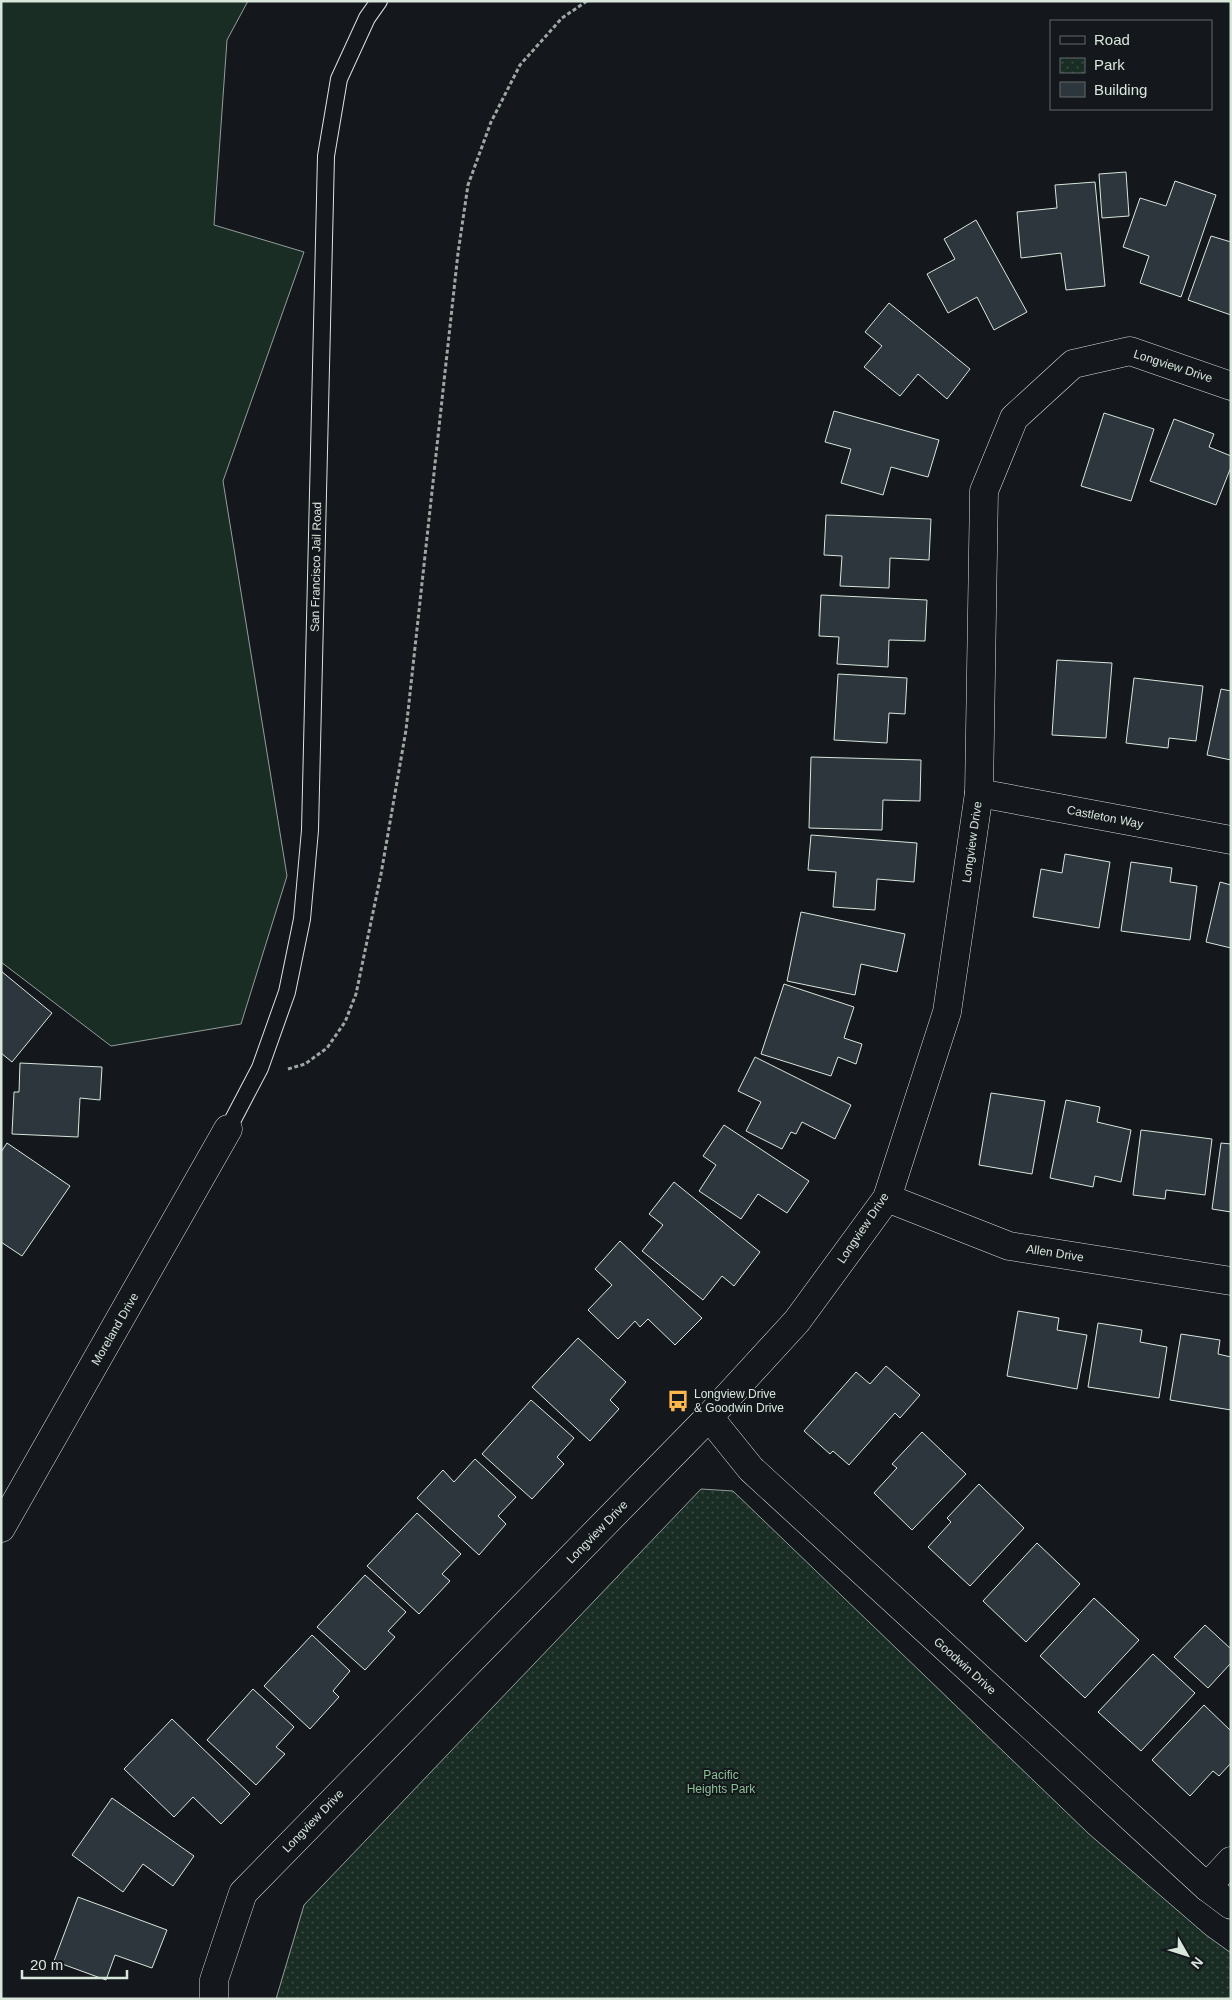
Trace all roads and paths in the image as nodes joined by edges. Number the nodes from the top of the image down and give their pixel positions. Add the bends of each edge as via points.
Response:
1 (379, 1) edge
2 (587, 1) edge
3 (1231, 386) edge
4 (979, 793) junction
5 (1231, 840) edge
6 (260, 1068) junction
7 (228, 1129) joint
8 (887, 1198) junction
9 (1231, 1281) edge
10 (709, 1417) junction
11 (1, 1528) edge
12 (1231, 1861) edge
13 (1207, 1887) junction
14 (1231, 1905) edge
15 (214, 1999) edge

1 - 6 lane, San Francisco Jail Road via 367,18 339,79 326,156 310,830 302,919 287,992
2 - 6 path via 562,18 520,65 491,122 468,185 406,730 356,994 345,1022 327,1048 305,1064 284,1071
3 - 4 street, Longview Drive via 1130,351 1073,364 1014,418 984,491
4 - 5 street, Castleton Way
4 - 8 street, Longview Drive via 947,1012
6 - 7 lane, San Francisco Jail Road
7 - 11 street, Moreland Drive
8 - 9 street, Allen Drive via 1009,1246
8 - 10 street, Longview Drive via 797,1321
10 - 13 street, Goodwin Drive via 751,1469
10 - 15 street, Longview Drive via 243,1893 214,1980
12 - 13 street
13 - 14 street, Goodwin Drive

